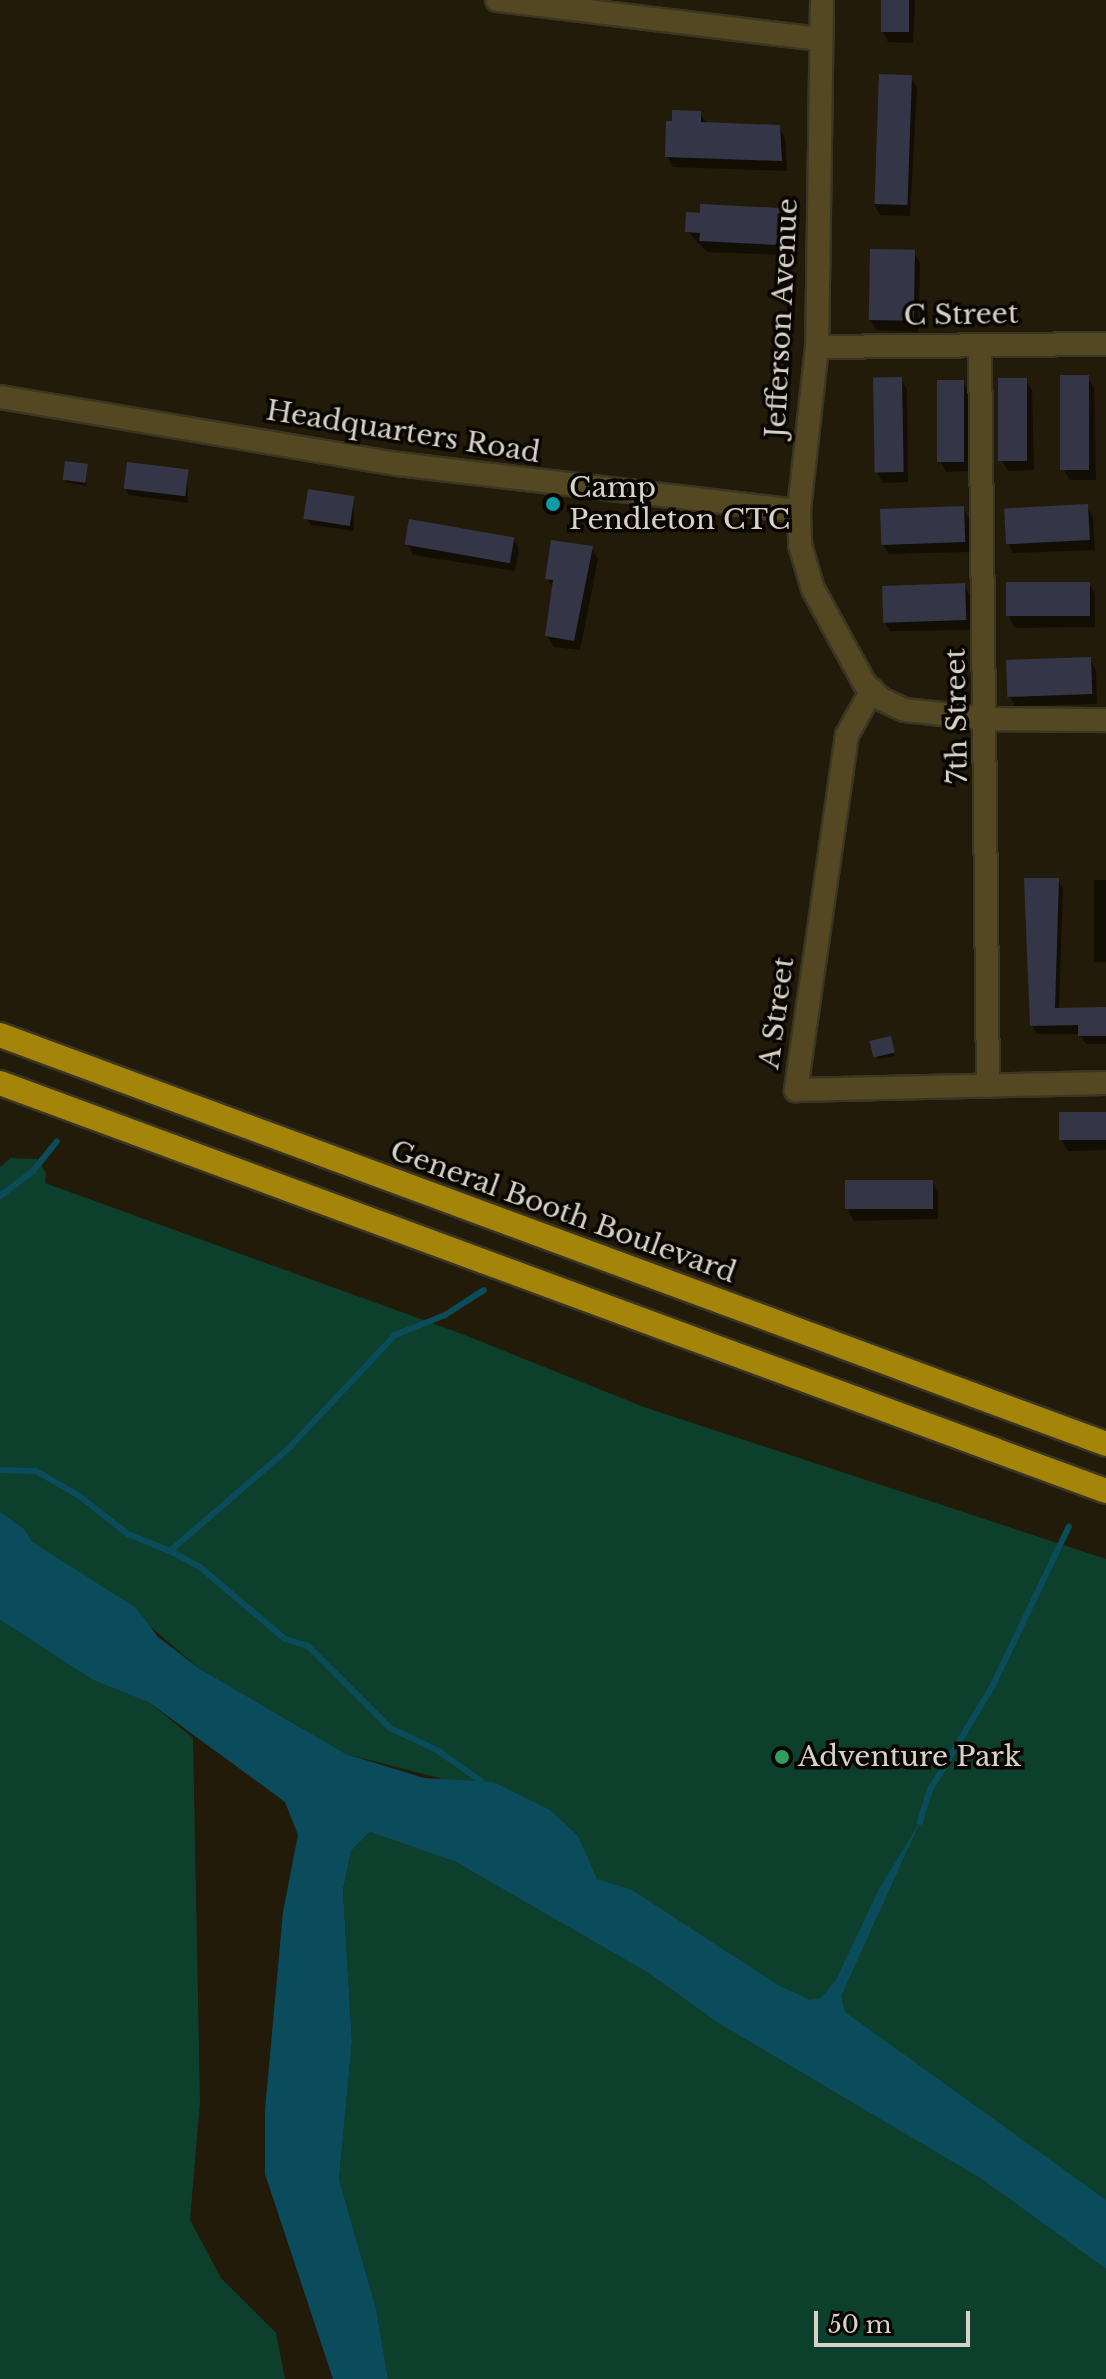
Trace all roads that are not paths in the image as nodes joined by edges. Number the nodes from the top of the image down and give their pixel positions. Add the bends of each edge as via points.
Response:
1 (497, 0) edge
2 (822, 0) edge
3 (821, 39) junction
4 (1106, 344) edge
5 (980, 345) junction
6 (817, 347) junction
7 (0, 397) edge
8 (799, 511) junction
9 (872, 690) junction
10 (988, 719) junction
11 (1106, 720) edge
12 (0, 1035) edge
13 (0, 1083) edge
14 (1106, 1083) edge
15 (988, 1086) junction
16 (1106, 1444) edge
17 (1106, 1491) edge

1 - 3 street
2 - 3 street, Jefferson Avenue
3 - 6 street, Jefferson Avenue
4 - 5 street, C Street
5 - 6 street, C Street
5 - 10 street, 7th Street
6 - 8 street, Jefferson Avenue
7 - 8 street, Headquarters Road via 398,464
8 - 9 street, Jefferson Avenue via 800,545 813,589 848,660
9 - 10 street, Jefferson Avenue via 905,710
9 - 15 street, A Street via 847,735 796,1090
10 - 11 street, Jefferson Avenue
10 - 15 street, 7th Street
12 - 16 highway, General Booth Boulevard
13 - 17 highway
14 - 15 street, A Street

